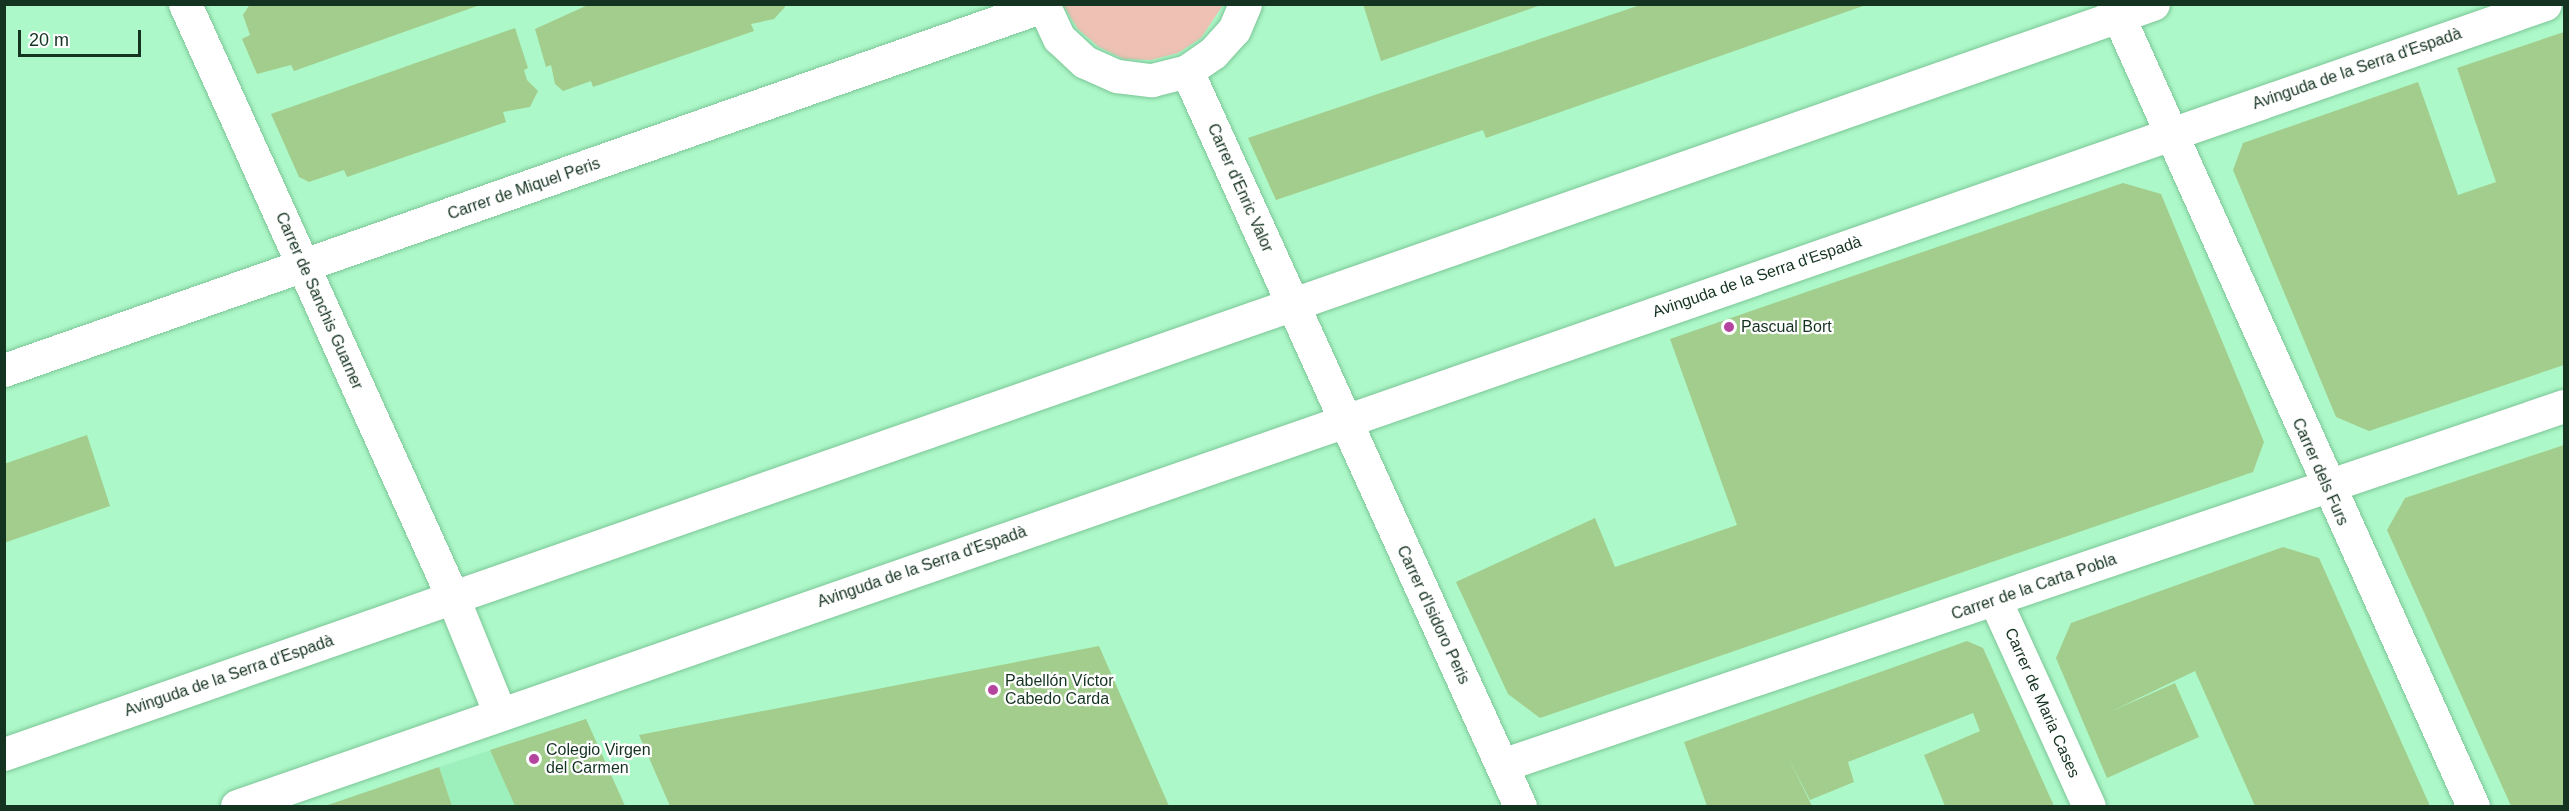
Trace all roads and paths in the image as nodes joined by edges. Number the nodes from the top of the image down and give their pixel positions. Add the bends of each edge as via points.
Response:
1 (184, 4) edge
2 (1245, 4) edge
3 (2153, 4) edge
4 (2545, 4) edge
5 (1043, 5) edge
6 (2115, 10) edge
7 (1187, 71) junction
8 (2171, 135) junction
9 (303, 266) junction
10 (1293, 305) junction
11 (4, 370) edge
12 (2565, 406) edge
13 (1346, 423) junction
14 (2327, 487) junction
15 (453, 598) junction
16 (1995, 600) junction
17 (500, 714) junction
18 (4, 754) edge
19 (1502, 765) junction
20 (237, 807) edge
21 (1520, 807) edge
22 (2089, 807) edge
23 (2473, 807) edge

1 - 9 street, Carrer de Sanchis Guarner
2 - 7 street via 1234,30 1213,53
3 - 6 street, Avinguda de la Serra d'Espadà
4 - 8 street, Avinguda de la Serra d'Espadà
5 - 7 street via 1059,38 1085,62 1117,76 1152,80
5 - 9 street, Carrer de Miquel Peris
6 - 8 street
6 - 10 street, Avinguda de la Serra d'Espadà
7 - 10 street, Carrer d'Enric Valor
8 - 13 street, Avinguda de la Serra d'Espadà
8 - 14 street, Carrer dels Furs
9 - 11 street, Carrer de Miquel Peris
9 - 15 street, Carrer de Sanchis Guarner
10 - 13 street
10 - 15 street, Avinguda de la Serra d'Espadà
12 - 14 street, Carrer de la Carta Pobla
13 - 17 street, Avinguda de la Serra d'Espadà
13 - 19 street, Carrer d'Isidoro Peris
14 - 16 street, Carrer de la Carta Pobla
14 - 23 street, Carrer dels Furs
15 - 17 street
15 - 18 street, Avinguda de la Serra d'Espadà
16 - 19 street, Carrer de la Carta Pobla
16 - 22 street, Carrer de Maria Cases
17 - 20 street, Avinguda de la Serra d'Espadà
19 - 21 street, Carrer d'Isidoro Peris

